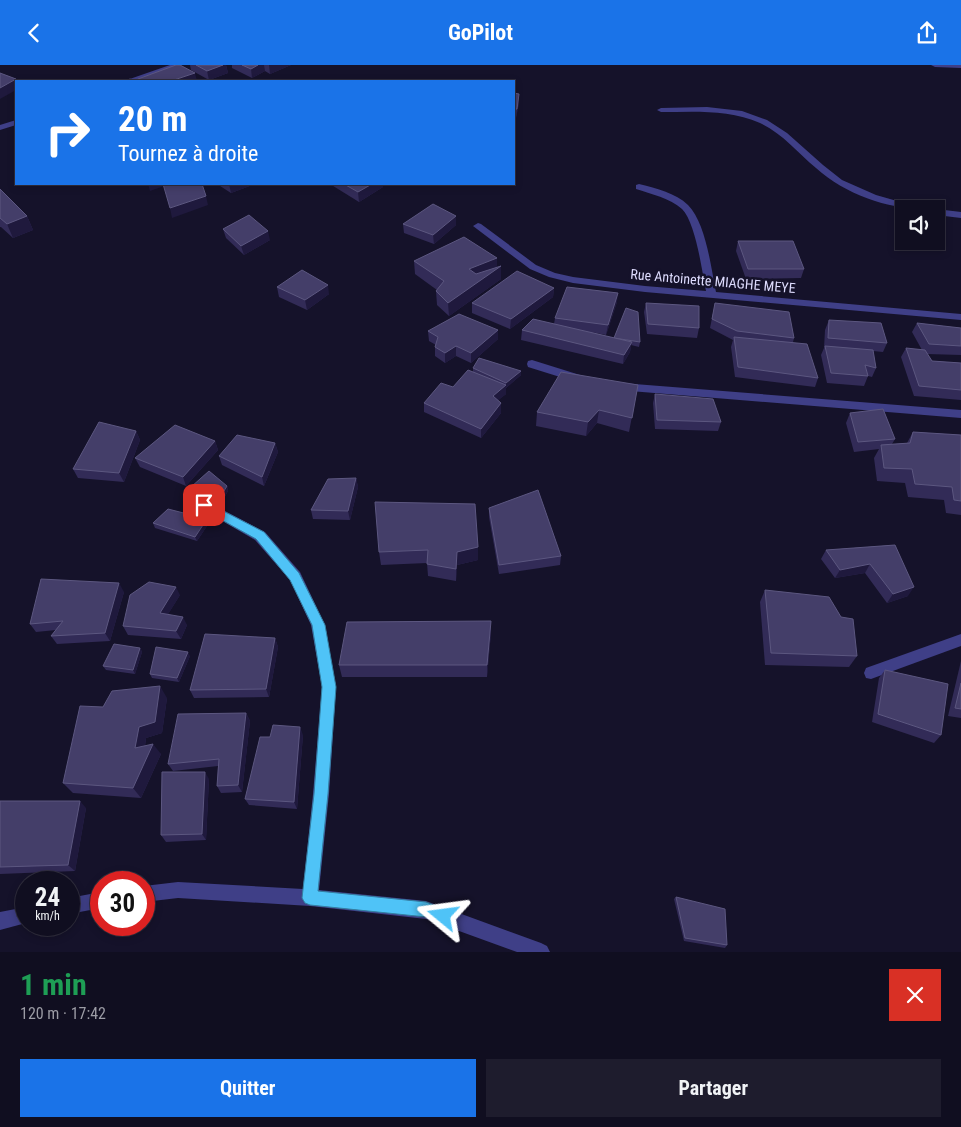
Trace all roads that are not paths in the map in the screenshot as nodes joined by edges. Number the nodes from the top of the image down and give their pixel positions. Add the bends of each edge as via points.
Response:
1 (177, 65) edge
2 (935, 65) edge
3 (961, 66) edge
4 (131, 80) edge
5 (661, 110) dead end
6 (15, 122) edge
7 (0, 128) edge
8 (639, 187) dead end
9 (895, 203) edge
10 (945, 213) edge
11 (961, 215) edge
12 (478, 226) dead end
13 (712, 295) junction
14 (961, 317) edge
15 (532, 365) dead end
16 (591, 382) edge
17 (614, 386) edge
18 (961, 414) edge
19 (204, 505) edge
20 (961, 640) edge
21 (871, 673) dead end
22 (155, 893) edge
23 (310, 898) junction
24 (15, 918) edge
25 (0, 921) edge
26 (540, 952) edge

1 - 4 street
2 - 3 street
5 - 9 street via 704,109 752,117 786,136 844,185
6 - 7 street
8 - 13 street via 687,208 696,227
10 - 11 street
12 - 13 street, Rue Antoinette MIAGHE MEYE via 533,267 552,275 600,284
13 - 14 street, Rue Antoinette MIAGHE MEYE
15 - 16 street
17 - 18 street
19 - 23 street via 260,536 295,576 318,625 329,687
20 - 21 street
22 - 23 street via 178,890
23 - 26 street via 426,909
24 - 25 street

